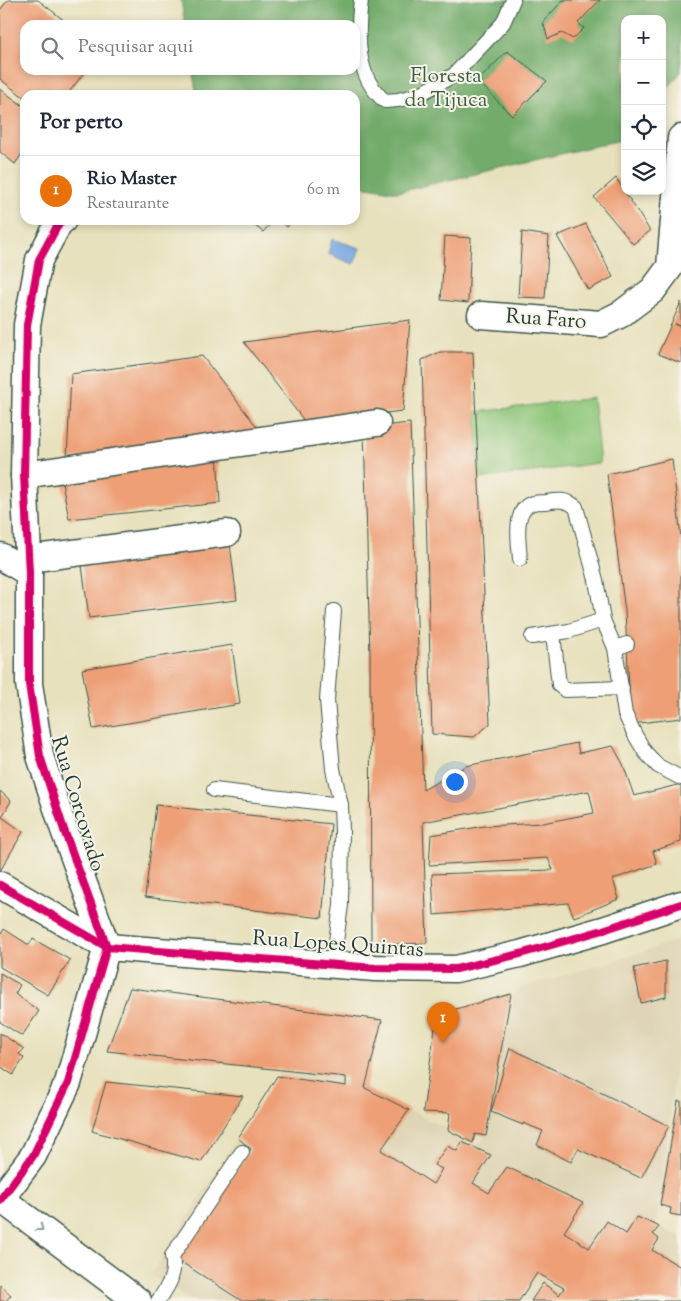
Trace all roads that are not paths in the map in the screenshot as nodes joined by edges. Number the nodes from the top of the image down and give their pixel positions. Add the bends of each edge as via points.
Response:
1 (360, 0) edge
2 (513, 0) edge
3 (360, 20) edge
4 (360, 50) edge
5 (681, 138) edge
6 (58, 225) edge
7 (481, 316) dead end
8 (377, 423) dead end
9 (24, 474) junction
10 (227, 533) dead end
11 (0, 556) edge
12 (520, 559) dead end
13 (28, 566) junction
14 (334, 611) dead end
15 (603, 620) junction
16 (553, 634) junction
17 (532, 637) dead end
18 (622, 688) junction
19 (681, 778) edge
20 (214, 790) dead end
21 (342, 805) junction
22 (0, 885) edge
23 (681, 904) edge
24 (107, 947) junction
25 (333, 964) junction
26 (242, 1152) dead end
27 (0, 1199) edge
28 (138, 1301) edge
29 (158, 1301) edge

1 - 3 lane
2 - 4 lane via 503,23 454,75 418,95 386,101 375,92 365,73
5 - 7 street, Rua Faro via 670,267 653,290 601,324
6 - 9 street, Rua Corcovado via 39,260 26,325
8 - 9 street
9 - 13 street, Rua Corcovado
10 - 13 street
11 - 13 street
12 - 15 lane via 519,517 522,510 530,504 562,500 576,506
13 - 24 street, Rua Corcovado via 29,684 40,756
14 - 21 lane via 327,700 333,769
15 - 16 lane
15 - 18 lane via 621,646
16 - 17 lane
16 - 18 lane via 562,688
18 - 19 lane via 625,714 645,752 658,766
20 - 21 lane
21 - 25 lane via 341,905
22 - 24 street, Rua Lopes Quintas
23 - 25 street, Rua Lopes Quintas via 520,954 456,969
24 - 25 street, Rua Lopes Quintas
24 - 27 street via 68,1083 33,1156
26 - 29 lane via 172,1256 174,1267 168,1286
27 -> 28 street

